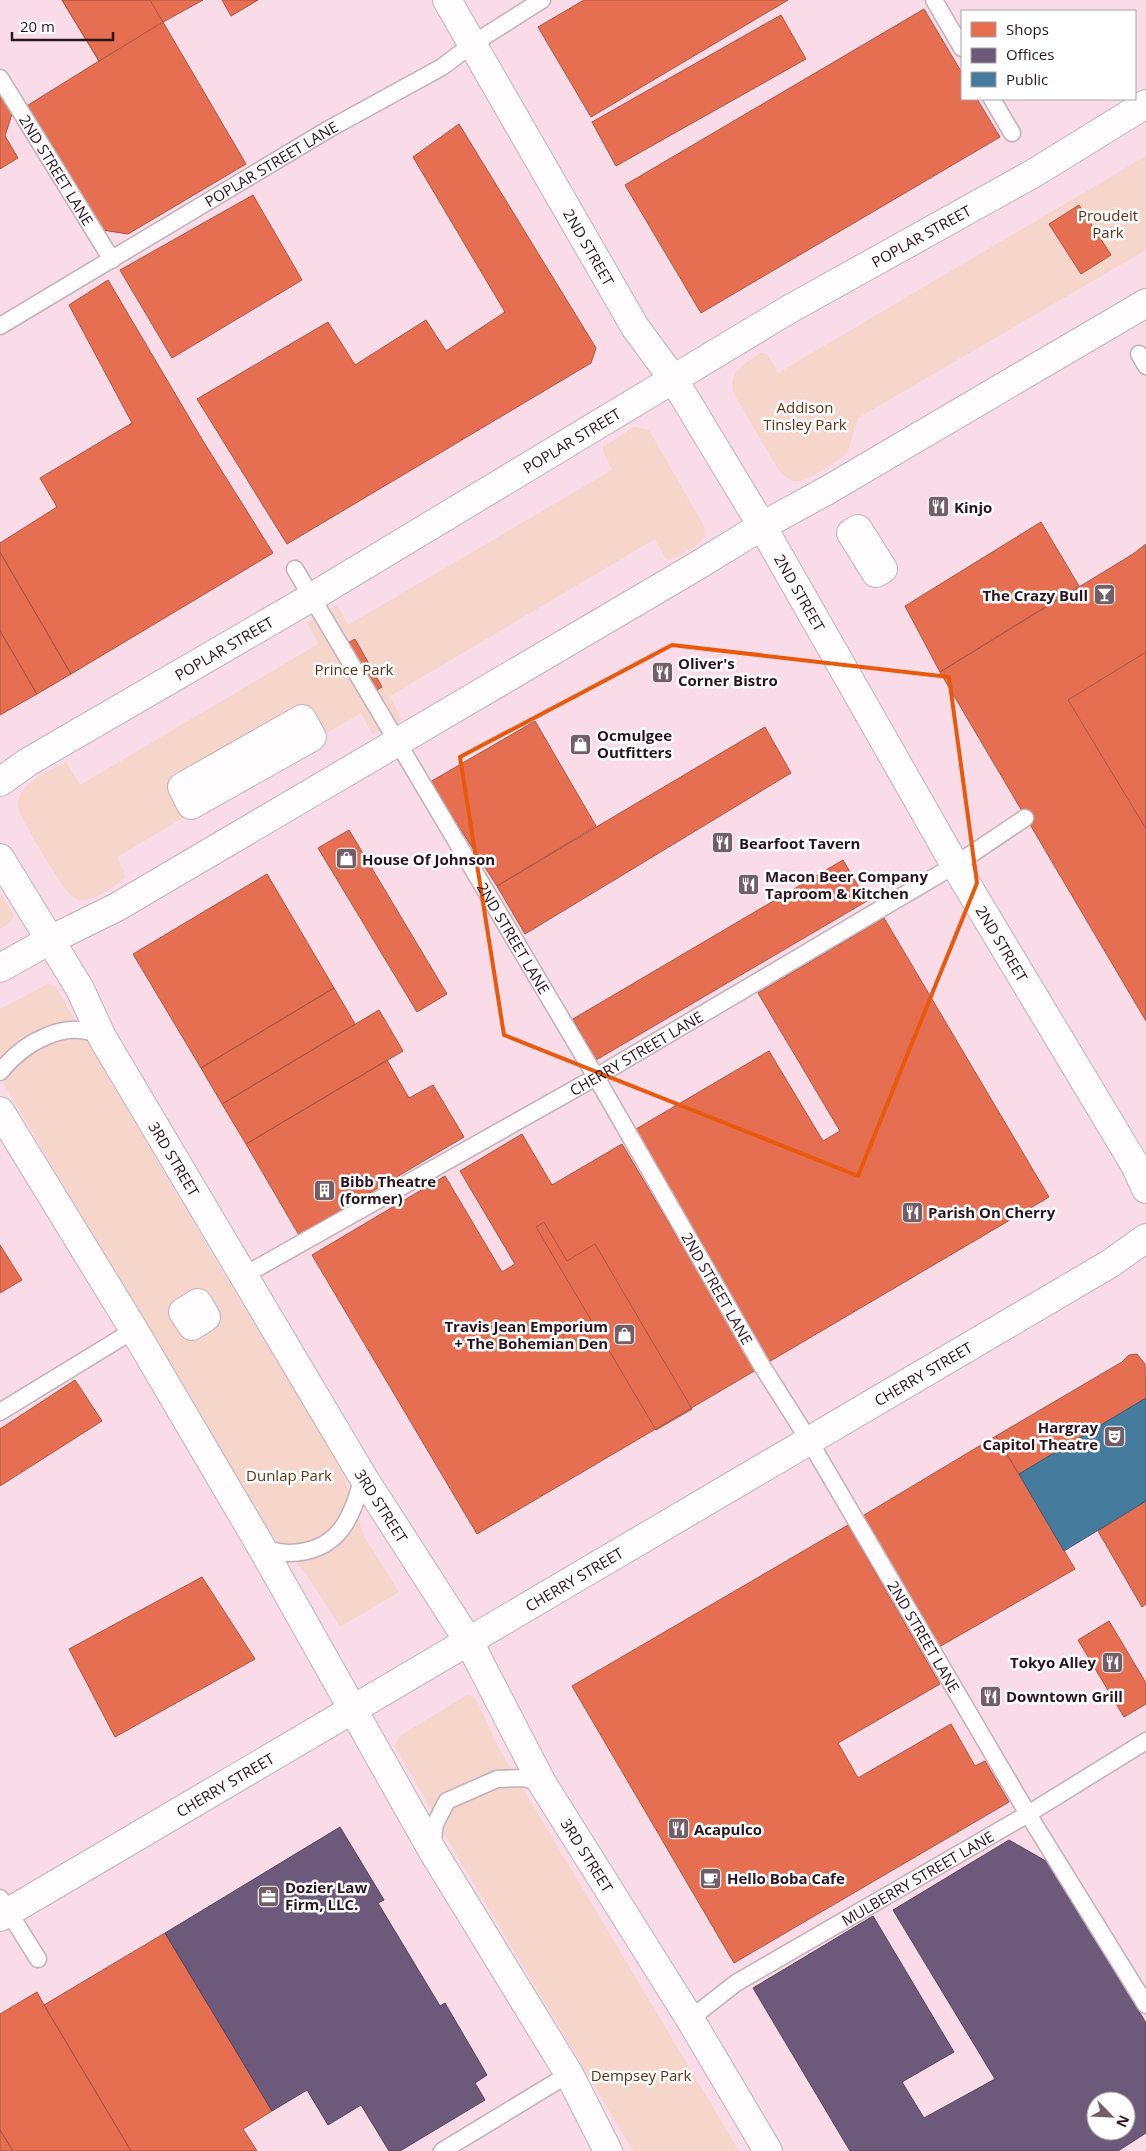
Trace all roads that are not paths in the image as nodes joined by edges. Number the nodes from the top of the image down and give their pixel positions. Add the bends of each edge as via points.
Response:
1 (447, 0) edge
2 (542, 0) edge
3 (934, 0) edge
4 (474, 43) junction
5 (961, 46) edge
6 (0, 78) edge
7 (993, 100) edge
8 (1146, 104) edge
9 (1012, 133) dead end
10 (112, 260) junction
11 (1146, 303) edge
12 (0, 326) edge
13 (674, 380) junction
14 (762, 526) junction
15 (295, 569) dead end
16 (312, 598) junction
17 (397, 742) junction
18 (0, 782) edge
19 (1025, 818) dead end
20 (0, 858) edge
21 (955, 865) junction
22 (50, 940) junction
23 (0, 968) edge
24 (102, 1037) junction
25 (0, 1072) edge
26 (596, 1077) junction
27 (0, 1111) edge
28 (1146, 1189) edge
29 (1146, 1238) edge
30 (243, 1276) junction
31 (134, 1330) junction
32 (0, 1412) edge
33 (810, 1442) junction
34 (363, 1477) junction
35 (262, 1548) junction
36 (469, 1642) junction
37 (352, 1710) junction
38 (1146, 1741) edge
39 (542, 1783) junction
40 (1028, 1814) junction
41 (432, 1850) junction
42 (3, 1909) edge
43 (38, 1959) dead end
44 (1146, 2004) edge
45 (690, 2019) junction
46 (569, 2074) junction
47 (442, 2151) edge
48 (608, 2151) edge
49 (768, 2151) edge

1 - 4 street, 2ND STREET
2 - 4 lane, POPLAR STREET LANE
3 - 5 lane
4 - 10 lane, POPLAR STREET LANE via 442,67 329,129
4 - 13 street, 2ND STREET via 635,327
6 - 10 lane, 2ND STREET LANE
7 - 9 lane
8 - 13 street, POPLAR STREET via 1034,173 788,310
10 - 12 lane, POPLAR STREET LANE
11 - 14 street
13 - 14 street, 2ND STREET
13 - 16 street, POPLAR STREET
14 - 17 street
14 - 21 street, 2ND STREET
15 - 16 lane, 2ND STREET LANE
16 - 17 lane, 2ND STREET LANE
16 - 18 street, POPLAR STREET via 28,762
17 - 22 street via 117,907
17 - 26 lane, 2ND STREET LANE
19 - 21 lane, CHERRY STREET LANE
20 - 22 street, 3RD STREET
21 - 26 lane, CHERRY STREET LANE
21 - 28 street, 2ND STREET via 1135,1165
22 - 23 street
22 - 24 street, 3RD STREET via 80,989
24 - 25 lane via 90,1030 57,1031 18,1053
24 - 30 street, 3RD STREET
26 - 30 lane, CHERRY STREET LANE
26 - 33 lane, 2ND STREET LANE via 762,1366
27 - 31 street
29 - 33 street, CHERRY STREET via 1111,1263
30 - 34 street, 3RD STREET
31 - 32 lane
31 - 35 street
33 - 36 street, CHERRY STREET
33 - 40 lane, 2ND STREET LANE
34 - 35 lane via 355,1509 343,1529 326,1543 288,1553
34 - 36 street, 3RD STREET
35 - 37 street
36 - 37 street, CHERRY STREET
36 - 39 street, 3RD STREET
37 - 41 street
37 - 42 street, CHERRY STREET
38 - 40 lane, MULBERRY STREET LANE
39 - 41 lane via 524,1778 497,1779 447,1802 435,1824
39 - 45 street, 3RD STREET
40 - 44 lane, 2ND STREET LANE
40 - 45 lane, MULBERRY STREET LANE via 736,1983
41 - 46 street
42 - 43 lane
45 - 49 street, 3RD STREET
46 - 47 lane
46 - 48 street

